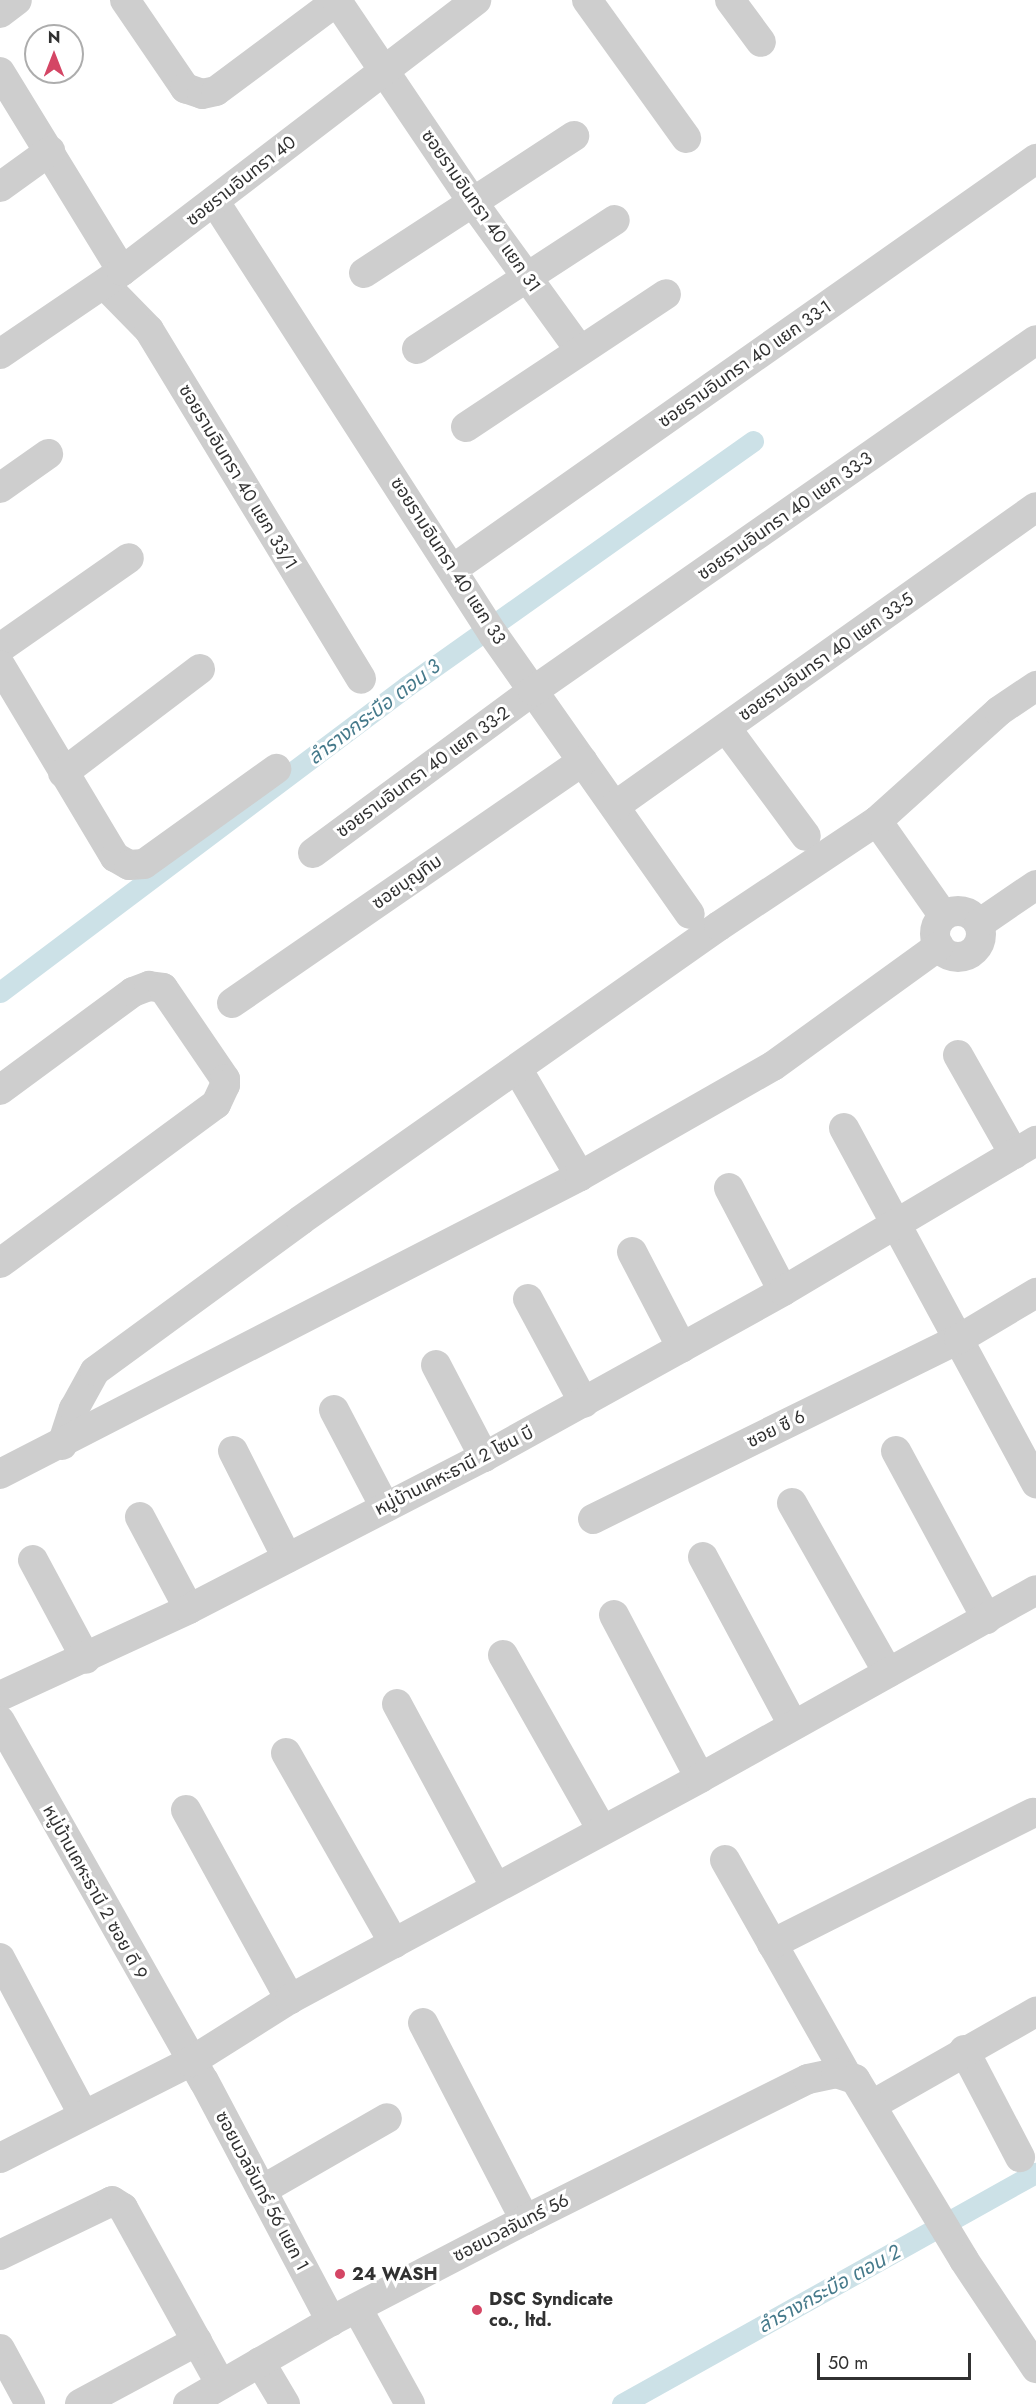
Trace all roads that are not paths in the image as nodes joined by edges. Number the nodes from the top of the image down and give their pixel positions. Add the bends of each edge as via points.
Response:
1 (17, 0) edge
2 (125, 0) edge
3 (476, 0) edge
4 (587, 0) edge
5 (730, 0) edge
6 (337, 1) edge
7 (0, 13) edge
8 (762, 42) dead end
9 (383, 71) junction
10 (0, 72) edge
11 (574, 136) dead end
12 (686, 138) dead end
13 (50, 151) junction
14 (1036, 159) edge
15 (0, 187) edge
16 (215, 202) junction
17 (474, 204) junction
18 (615, 220) dead end
19 (364, 273) dead end
20 (113, 277) junction
21 (528, 277) junction
22 (666, 294) dead end
23 (1036, 340) edge
24 (417, 349) dead end
25 (579, 349) junction
26 (0, 354) edge
27 (466, 427) dead end
28 (48, 454) dead end
29 (0, 488) edge
30 (1036, 507) edge
31 (129, 558) dead end
32 (453, 568) junction
33 (0, 648) edge
34 (0, 665) edge
35 (200, 669) dead end
36 (361, 679) dead end
37 (1036, 686) edge
38 (533, 692) junction
39 (726, 728) junction
40 (583, 761) junction
41 (276, 769) dead end
42 (63, 773) junction
43 (615, 806) junction
44 (877, 821) junction
45 (806, 836) dead end
46 (313, 853) dead end
47 (1036, 885) edge
48 (690, 914) dead end
49 (944, 915) junction
50 (979, 924) junction
51 (939, 946) junction
52 (232, 1003) dead end
53 (958, 1055) dead end
54 (518, 1070) junction
55 (0, 1090) edge
56 (844, 1128) dead end
57 (1025, 1147) edge
58 (580, 1176) junction
59 (729, 1188) dead end
60 (898, 1225) junction
61 (632, 1252) dead end
62 (0, 1263) edge
63 (783, 1291) junction
64 (1036, 1293) edge
65 (528, 1299) dead end
66 (959, 1339) junction
67 (682, 1348) junction
68 (436, 1365) dead end
69 (584, 1402) junction
70 (334, 1410) dead end
71 (1025, 1438) edge
72 (62, 1445) junction
73 (233, 1450) dead end
74 (896, 1450) dead end
75 (484, 1457) junction
76 (0, 1474) edge
77 (1036, 1483) edge
78 (792, 1503) dead end
79 (385, 1507) junction
80 (140, 1517) dead end
81 (593, 1519) dead end
82 (703, 1557) dead end
83 (287, 1558) junction
84 (33, 1560) dead end
85 (1036, 1590) edge
86 (189, 1609) junction
87 (614, 1615) dead end
88 (987, 1619) junction
89 (503, 1655) dead end
90 (86, 1659) junction
91 (888, 1673) junction
92 (0, 1696) edge
93 (397, 1704) dead end
94 (0, 1721) edge
95 (793, 1725) junction
96 (285, 1753) dead end
97 (11, 1767) edge
98 (700, 1778) junction
99 (186, 1810) dead end
100 (1033, 1813) dead end
101 (602, 1830) junction
102 (725, 1860) dead end
103 (495, 1886) junction
104 (394, 1943) junction
105 (772, 1944) junction
106 (0, 1958) edge
107 (290, 1999) junction
108 (1036, 2012) edge
109 (423, 2023) dead end
110 (964, 2050) junction
111 (190, 2062) junction
112 (847, 2076) junction
113 (872, 2105) junction
114 (83, 2114) junction
115 (387, 2118) dead end
116 (1020, 2157) dead end
117 (0, 2158) edge
118 (262, 2190) junction
119 (525, 2220) junction
120 (0, 2255) edge
121 (344, 2315) junction
122 (197, 2341) junction
123 (0, 2349) edge
124 (260, 2362) junction
125 (1036, 2368) edge
126 (221, 2385) junction
127 (30, 2404) edge
128 (80, 2404) edge
129 (188, 2404) edge
130 (285, 2404) edge
131 (410, 2404) edge

1 - 7 street
2 - 6 street via 185,88 202,94 216,91
3 - 9 street, ซอยรามอินทรา 40
4 - 12 street
5 - 8 street
6 - 9 street, ซอยรามอินทรา 40 แยก 31
9 - 16 street, ซอยรามอินทรา 40
9 - 17 street, ซอยรามอินทรา 40 แยก 31
10 - 13 street, ซอยรามอินทรา 40 แยก 33/1
11 - 17 street
13 - 15 street
13 - 20 street, ซอยรามอินทรา 40 แยก 33/1
14 - 32 street, ซอยรามอินทรา 40 แยก 33-1
16 - 20 street, ซอยรามอินทรา 40
16 - 32 street, ซอยรามอินทรา 40 แยก 33
17 - 19 street
17 - 21 street, ซอยรามอินทรา 40 แยก 31
18 - 21 street
20 - 26 street, ซอยรามอินทรา 40
20 - 36 street, ซอยรามอินทรา 40 แยก 33/1
21 - 24 street
21 - 25 street, ซอยรามอินทรา 40 แยก 31
22 - 25 street
23 - 38 street, ซอยรามอินทรา 40 แยก 33-3
25 - 27 street
28 - 29 street
30 - 39 street, ซอยรามอินทรา 40 แยก 33-5
31 - 33 street
32 - 38 street, ซอยรามอินทรา 40 แยก 33
34 - 42 street
35 - 42 street
37 - 44 street via 999,711
38 - 40 street, ซอยรามอินทรา 40 แยก 33
38 - 46 street, ซอยรามอินทรา 40 แยก 33-2
39 - 43 street, ซอยรามอินทรา 40 แยก 33-5
39 - 45 street
40 - 43 street, ซอยรามอินทรา 40 แยก 33
40 - 52 street, ซอยบุญทิม
41 - 42 street via 144,864 135,866 115,856
43 - 48 street, ซอยรามอินทรา 40 แยก 33
44 - 49 street
44 - 54 street via 719,926
47 - 50 street
49 - 50 street via 963,911
49 - 51 street via 935,933
50 - 51 street via 981,937 969,954 949,955
51 - 58 street via 773,1066
53 - 57 street
54 - 58 street
54 - 72 street via 301,1220 95,1371 74,1409
55 - 62 street via 132,992 149,986 164,988 225,1079 216,1104
56 - 60 street
57 - 60 street, หมู่บ้านเคหะธานี 2 โซน บี
58 - 72 street
59 - 63 street
60 - 63 street, หมู่บ้านเคหะธานี 2 โซน บี
60 - 66 street
61 - 67 street
63 - 67 street, หมู่บ้านเคหะธานี 2 โซน บี
64 - 66 street, ซอย ซี 6
65 - 69 street
66 - 71 street
66 - 81 street, ซอย ซี 6
67 - 69 street, หมู่บ้านเคหะธานี 2 โซน บี
68 - 75 street
69 - 75 street, หมู่บ้านเคหะธานี 2 โซน บี
70 - 79 street
71 - 77 street
72 - 76 street
73 - 83 street
74 - 88 street
75 - 79 street, หมู่บ้านเคหะธานี 2 โซน บี
78 - 91 street
79 - 83 street, หมู่บ้านเคหะธานี 2 โซน บี
80 - 86 street
82 - 95 street
83 - 86 street, หมู่บ้านเคหะธานี 2 โซน บี
84 - 90 street
85 - 88 street
86 - 90 street, หมู่บ้านเคหะธานี 2 โซน บี
87 - 98 street
88 - 91 street
89 - 101 street
90 - 92 street, หมู่บ้านเคหะธานี 2 โซน บี
91 - 95 street
93 - 103 street
94 - 97 street, หมู่บ้านเคหะธานี 2 ซอย ดี 9
95 - 98 street
96 - 104 street
97 - 111 street, หมู่บ้านเคหะธานี 2 ซอย ดี 9
98 - 101 street
99 - 107 street
100 - 105 street
101 - 103 street
102 - 105 street
103 - 104 street
104 - 107 street
105 - 112 street
106 - 114 street
107 - 111 street
108 - 110 street
109 - 119 street
110 - 113 street
110 - 116 street
111 - 114 street
111 - 118 street, ซอยนวลจันทร์ 56 แยก 1
112 - 113 street via 855,2079
112 - 119 street, ซอยนวลจันทร์ 56 via 836,2073 808,2079
113 - 125 street
114 - 117 street
115 - 118 street
118 - 121 street, ซอยนวลจันทร์ 56 แยก 1
119 - 121 street, ซอยนวลจันทร์ 56
120 - 122 street via 112,2201 123,2208
121 - 124 street, ซอยนวลจันทร์ 56
121 - 131 street, ซอยนวลจันทร์ 56 แยก 1
122 - 126 street
122 - 128 street
123 - 127 street
124 - 126 street, ซอยนวลจันทร์ 56
124 - 130 street
126 - 129 street, ซอยนวลจันทร์ 56

